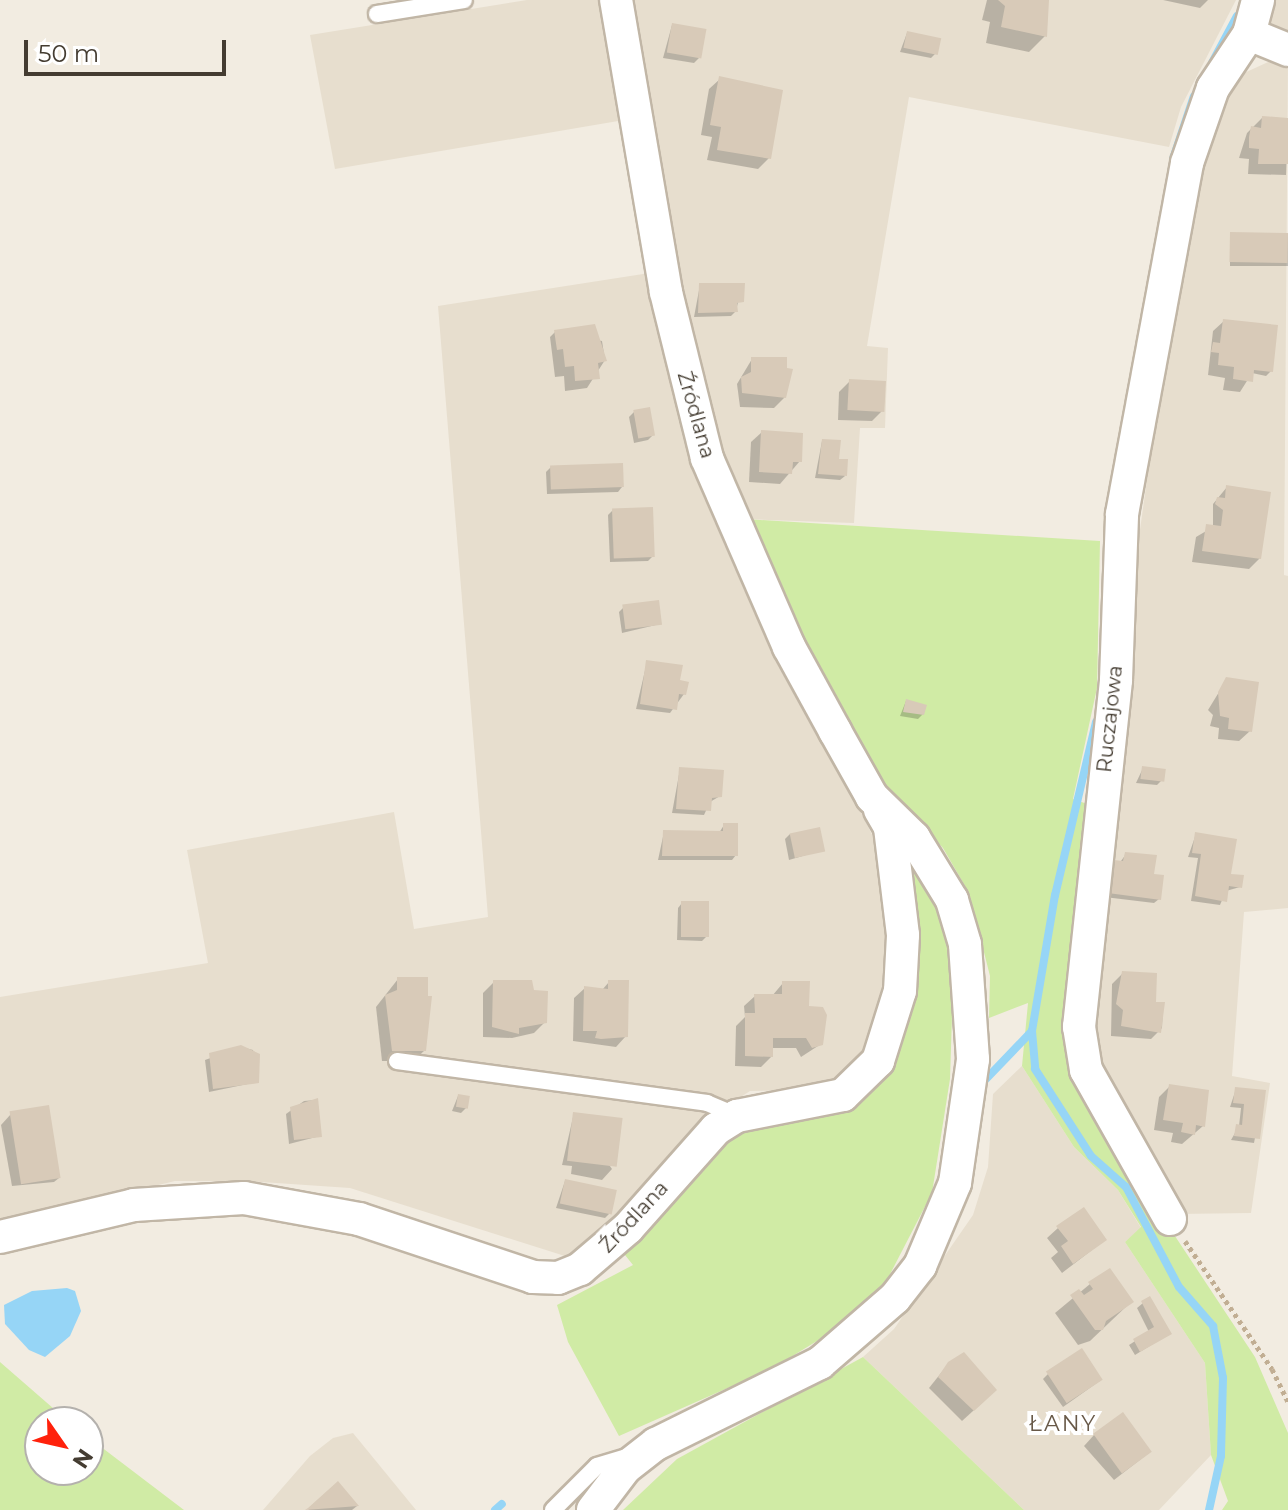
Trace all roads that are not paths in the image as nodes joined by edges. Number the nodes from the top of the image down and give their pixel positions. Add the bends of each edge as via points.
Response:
1 (464, 0) edge
2 (616, 0) edge
3 (1258, 0) edge
4 (377, 14) dead end
5 (1249, 34) junction
6 (1288, 50) edge
7 (872, 797) junction
8 (397, 1061) dead end
9 (737, 1116) junction
10 (1170, 1219) road end
11 (0, 1237) edge
12 (644, 1454) junction
13 (553, 1510) edge
14 (593, 1510) edge

1 - 4 lane
2 - 7 street, Źródlana via 663,278 707,458 789,647
3 - 5 street, Ruczajowa
5 - 6 street
5 - 10 street, Ruczajowa via 1213,88 1187,163 1122,514 1116,680 1079,1027 1092,1083
7 - 9 street, Źródlana via 890,827 903,935 900,991 878,1061 843,1095
7 - 12 street, Źródlana via 935,866 965,944 973,1059 955,1183 920,1266 862,1332 820,1363
8 - 9 lane via 707,1103
9 - 11 street, Źródlana via 689,1155 600,1255 558,1278 533,1277 323,1209 244,1198 134,1205
12 - 13 lane via 597,1466
12 - 14 street, Źródlana via 625,1468

